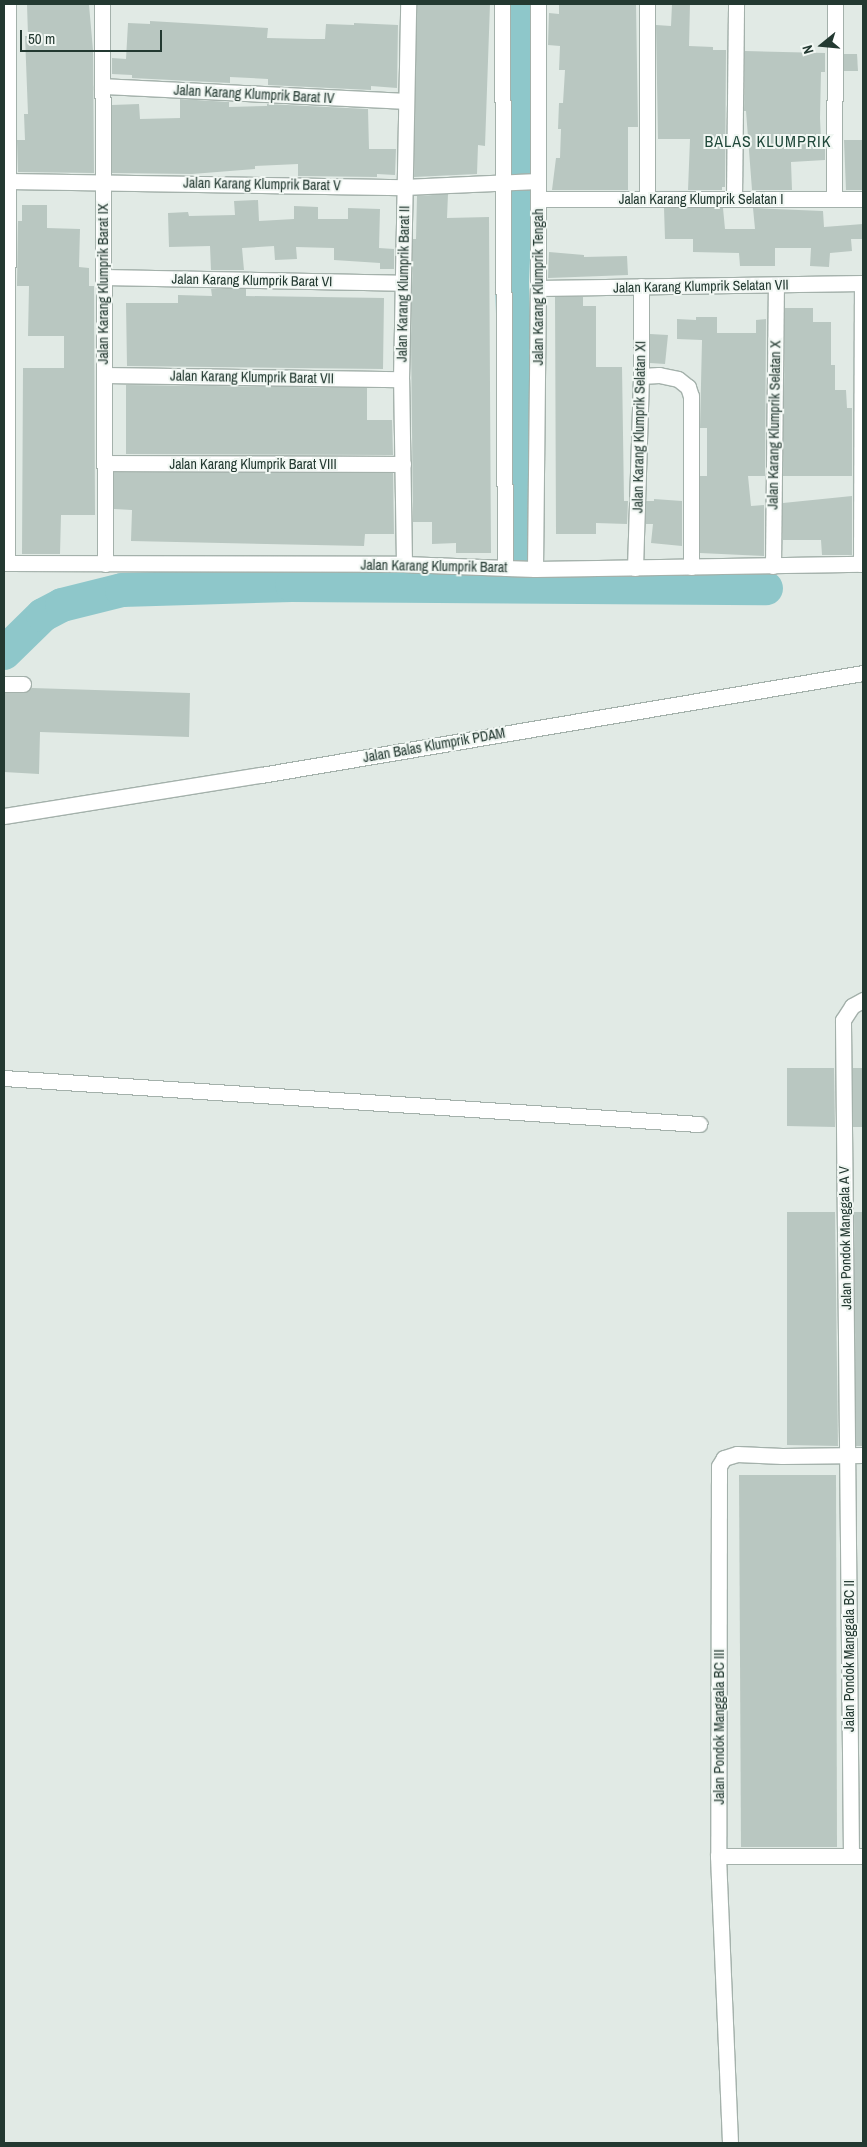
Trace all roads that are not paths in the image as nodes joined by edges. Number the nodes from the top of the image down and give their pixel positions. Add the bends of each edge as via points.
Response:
1 (8, 4) edge
2 (102, 4) edge
3 (408, 4) edge
4 (502, 4) edge
5 (538, 4) edge
6 (647, 4) edge
7 (736, 4) edge
8 (835, 4) edge
9 (6, 79) edge
10 (102, 86) junction
11 (405, 101) junction
12 (8, 181) junction
13 (103, 181) junction
14 (522, 181) junction
15 (404, 187) junction
16 (538, 199) junction
17 (647, 199) junction
18 (734, 199) junction
19 (834, 199) junction
20 (863, 199) edge
21 (103, 277) junction
22 (402, 283) junction
23 (776, 284) junction
24 (862, 284) edge
25 (641, 286) junction
26 (538, 288) junction
27 (104, 375) junction
28 (641, 376) junction
29 (401, 379) junction
30 (104, 463) junction
31 (402, 464) junction
32 (6, 466) edge
33 (6, 563) edge
34 (105, 564) junction
35 (404, 564) junction
36 (862, 564) edge
37 (772, 566) junction
38 (691, 567) junction
39 (509, 568) junction
40 (635, 568) junction
41 (532, 569) junction
42 (863, 673) edge
43 (4, 684) edge
44 (23, 684) dead end
45 (4, 816) edge
46 (863, 1000) edge
47 (4, 1078) edge
48 (698, 1124) dead end
49 (863, 1455) edge
50 (848, 1456) junction
51 (718, 1856) junction
52 (857, 1856) edge
53 (730, 2143) edge

1 - 9 street
2 - 10 street, Jalan Karang Klumprik Barat IX
3 - 11 street, Jalan Karang Klumprik Barat II
4 - 14 street, Jalan Karang Klumprik Tengah
5 - 14 street, Jalan Karang Klumprik Tengah
6 - 17 street
7 - 18 street
8 - 19 street
9 - 12 street
10 - 11 street, Jalan Karang Klumprik Barat IV
10 - 13 street, Jalan Karang Klumprik Barat IX
11 - 15 street, Jalan Karang Klumprik Barat II
12 - 13 street, Jalan Karang Klumprik Barat V
12 - 32 street
13 - 15 street, Jalan Karang Klumprik Barat V
13 - 21 street, Jalan Karang Klumprik Barat IX
14 - 15 street, Jalan Karang Klumprik Barat V
14 - 16 street, Jalan Karang Klumprik Tengah
14 - 39 street, Jalan Karang Klumprik Tengah
15 - 22 street, Jalan Karang Klumprik Barat II
16 - 17 street, Jalan Karang Klumprik Selatan I
16 - 26 street, Jalan Karang Klumprik Tengah
17 - 18 street, Jalan Karang Klumprik Selatan I
18 - 19 street, Jalan Karang Klumprik Selatan I
19 - 20 street, Jalan Karang Klumprik Selatan I
21 - 22 street, Jalan Karang Klumprik Barat VI
21 - 27 street, Jalan Karang Klumprik Barat IX
22 - 29 street, Jalan Karang Klumprik Barat II
23 - 24 street, Jalan Karang Klumprik Selatan VII
23 - 25 street, Jalan Karang Klumprik Selatan VII
23 - 37 street, Jalan Karang Klumprik Selatan X
24 - 36 street
25 - 26 street, Jalan Karang Klumprik Selatan VII
25 - 28 street, Jalan Karang Klumprik Selatan XI
26 - 41 street, Jalan Karang Klumprik Tengah
27 - 29 street, Jalan Karang Klumprik Barat VII
27 - 30 street, Jalan Karang Klumprik Barat IX
28 - 38 street via 678,378 692,396
28 - 40 street, Jalan Karang Klumprik Selatan XI
29 - 31 street, Jalan Karang Klumprik Barat II
30 - 31 street, Jalan Karang Klumprik Barat VIII
30 - 34 street, Jalan Karang Klumprik Barat IX
31 - 35 street, Jalan Karang Klumprik Barat II
32 - 33 street
33 - 34 street, Jalan Karang Klumprik Barat
34 - 35 street, Jalan Karang Klumprik Barat
35 - 39 street, Jalan Karang Klumprik Barat
36 - 37 street, Jalan Karang Klumprik Barat
37 - 38 street, Jalan Karang Klumprik Barat
38 - 40 street, Jalan Karang Klumprik Barat
39 - 41 street, Jalan Karang Klumprik Barat
40 - 41 street, Jalan Karang Klumprik Barat
42 - 45 street, Jalan Balas Klumprik PDAM
43 - 44 street
46 - 50 street, Jalan Pondok Manggala A V via 852,1006 843,1020
47 - 48 street
49 - 50 street
50 - 51 street, Jalan Pondok Manggala BC III via 738,1454 724,1458 719,1466
50 - 52 street, Jalan Pondok Manggala BC II
51 - 52 street
51 - 53 street, Jalan Pondok Manggala BC III

